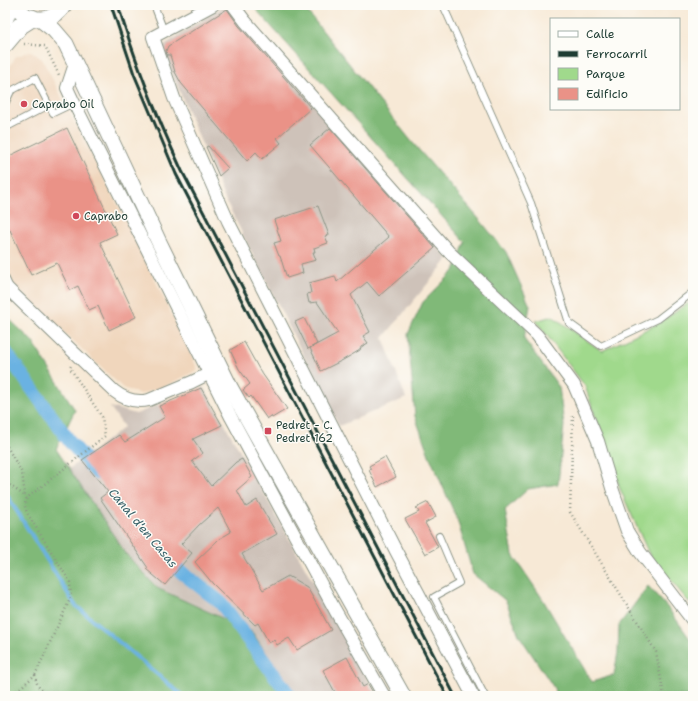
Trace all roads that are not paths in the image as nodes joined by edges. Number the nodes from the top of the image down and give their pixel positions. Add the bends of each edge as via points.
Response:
1 (10, 5) edge
2 (16, 5) edge
3 (154, 5) edge
4 (213, 5) edge
5 (233, 5) edge
6 (443, 5) edge
7 (64, 6) edge
8 (5, 18) edge
9 (36, 19) junction
10 (164, 31) junction
11 (7, 42) edge
12 (66, 44) junction
13 (75, 64) junction
14 (74, 103) junction
15 (5, 104) edge
16 (49, 105) junction
17 (5, 128) edge
18 (5, 277) edge
19 (9, 290) edge
20 (693, 292) edge
21 (215, 370) junction
22 (439, 536) dead end
23 (429, 600) junction
24 (693, 620) edge
25 (384, 696) edge
26 (403, 696) edge
27 (473, 696) edge
28 (485, 696) edge

1 - 8 main road
2 - 9 street via 22,12
3 - 10 lane
4 - 10 street
5 - 24 street via 448,251 537,335 574,385 598,441 628,531 640,552
6 - 20 lane via 531,203 569,323 601,346 658,319
7 - 9 street via 52,17
7 - 12 street
9 - 11 main road via 21,25
9 - 12 street via 54,30
10 - 23 street via 153,37 174,98 228,221
12 - 13 street
13 - 14 street via 67,88
13 - 21 street via 158,240
14 - 16 lane via 53,113
14 - 21 street
15 - 16 lane via 11,91 35,78
16 - 17 lane
18 - 19 lane
19 - 21 street via 127,399 141,402 155,398
21 - 25 street via 332,603
21 - 26 street via 231,389
22 - 23 lane via 459,583
23 - 27 street
23 - 28 lane

